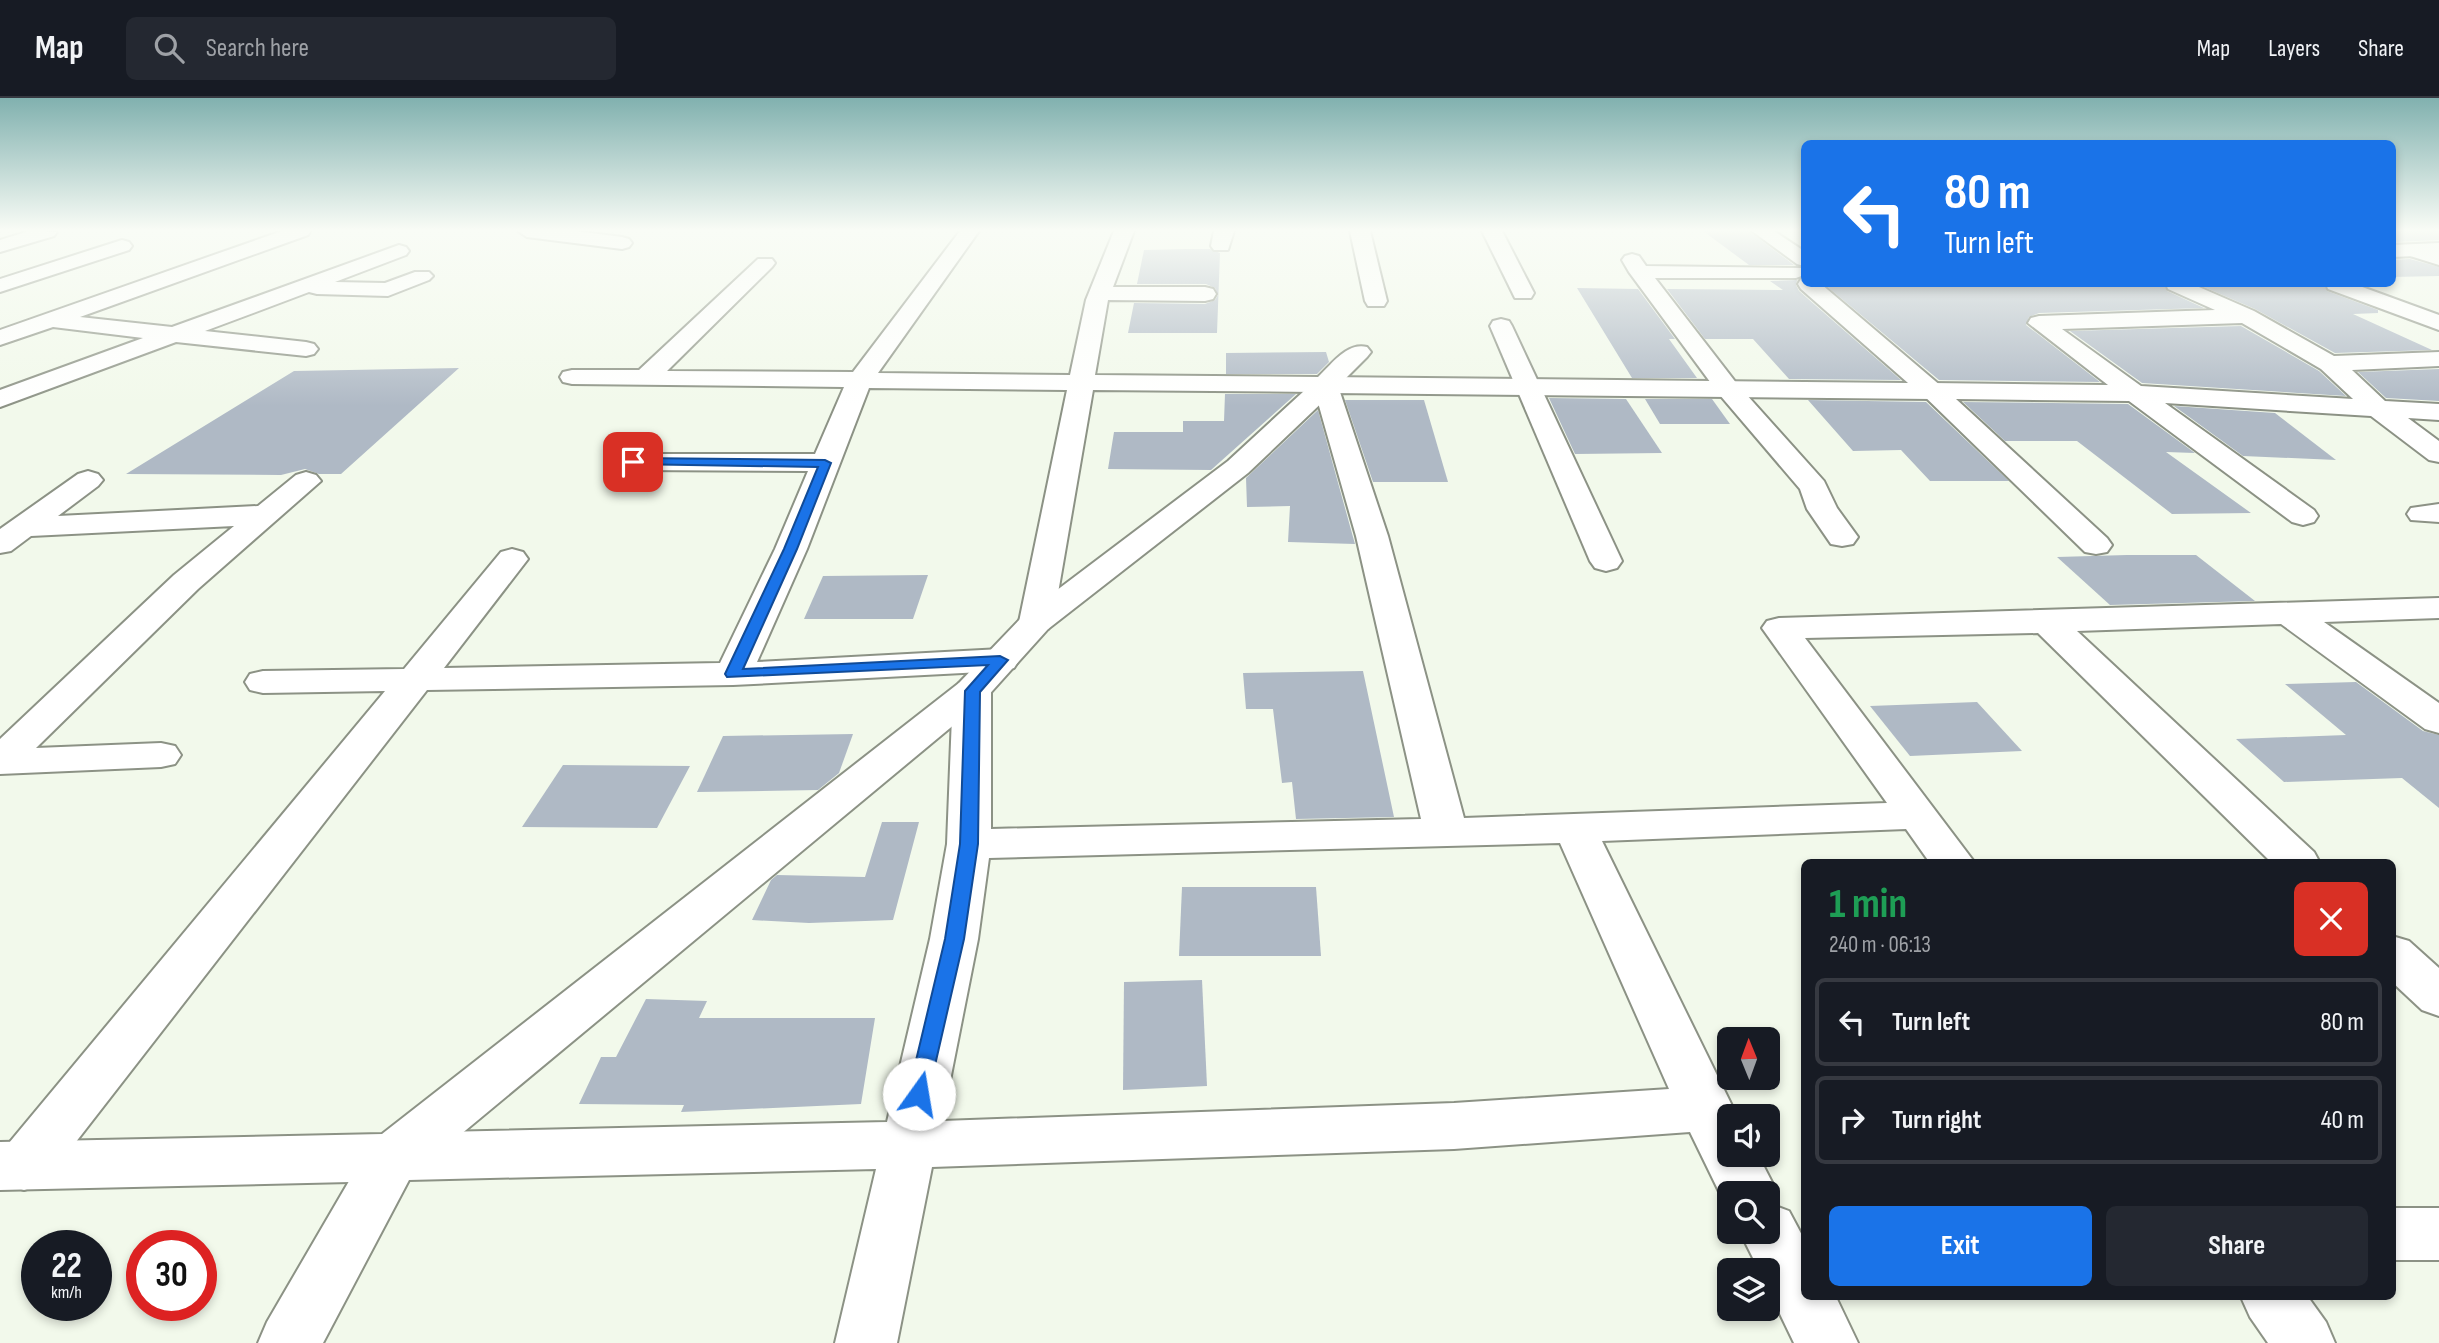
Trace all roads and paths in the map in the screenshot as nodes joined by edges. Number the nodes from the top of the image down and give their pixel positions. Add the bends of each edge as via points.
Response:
1 (137, 289) edge
2 (298, 289) edge
3 (349, 289) edge
4 (390, 289) edge
5 (738, 289) edge
6 (927, 289) edge
7 (1102, 289) edge
8 (1373, 289) edge
9 (1522, 289) edge
10 (1652, 289) edge
11 (1821, 289) edge
12 (2187, 289) edge
13 (2349, 289) edge
14 (1100, 293) junction
15 (1523, 293) dead end
16 (1205, 294) dead end
17 (1376, 301) dead end
18 (0, 314) edge
19 (2246, 316) junction
20 (50, 320) junction
21 (2439, 323) edge
22 (1501, 326) dead end
23 (178, 334) junction
24 (0, 338) edge
25 (306, 349) dead end
26 (1359, 352) dead end
27 (2439, 359) edge
28 (2330, 364) junction
29 (572, 377) dead end
30 (645, 378) junction
31 (859, 381) junction
32 (1082, 383) junction
33 (1325, 385) junction
34 (1527, 388) junction
35 (1728, 389) junction
36 (1932, 391) junction
37 (2134, 393) junction
38 (0, 399) edge
39 (2378, 408) junction
40 (2439, 412) edge
41 (2439, 454) edge
42 (633, 462) dead end
43 (825, 463) junction
44 (88, 480) dead end
45 (306, 481) dead end
46 (262, 516) junction
47 (2303, 516) dead end
48 (11, 535) edge
49 (1842, 537) dead end
50 (2096, 545) dead end
51 (512, 559) dead end
52 (1606, 562) dead end
53 (2439, 608) edge
54 (2291, 615) junction
55 (1036, 622) junction
56 (2047, 622) junction
57 (733, 674) junction
58 (986, 676) junction
59 (416, 677) junction
60 (262, 682) dead end
61 (2439, 721) edge
62 (161, 755) dead end
63 (0, 761) edge
64 (1917, 815) junction
65 (1575, 828) junction
66 (1446, 833) junction
67 (969, 844) junction
68 (1949, 859) edge
69 (2294, 859) edge
70 (2396, 957) edge
71 (2439, 997) edge
72 (1717, 1131) edge
73 (1717, 1140) edge
74 (908, 1145) junction
75 (393, 1157) junction
76 (12, 1166) edge
77 (2396, 1234) edge
78 (2439, 1234) edge
79 (1776, 1244) edge
80 (1801, 1293) edge
81 (1805, 1300) edge
82 (2274, 1300) edge
83 (289, 1343) edge
84 (866, 1343) edge
85 (1827, 1343) edge
86 (2304, 1343) edge

1 - 20 street
2 - 23 street
3 - 4 street
5 - 30 street
6 - 31 street
7 - 14 street
8 - 17 street
9 - 15 street
10 - 35 street
11 - 36 street
12 - 19 street
13 - 21 street
14 - 16 street
14 - 32 street
18 - 20 street
19 - 28 street
19 - 37 street via 2039,323
20 - 23 street
20 - 24 street
22 - 34 street
23 - 25 street
23 - 38 street
26 - 33 street
27 - 28 street
28 - 39 street
29 - 30 street
30 - 31 street
31 - 32 street
31 - 43 street
32 - 33 street
32 - 55 street
33 - 34 street
33 - 55 street via 1238,467
33 - 66 street via 1372,536
34 - 35 street
34 - 52 street
35 - 36 street
35 - 49 street via 1814,487 1822,509
36 - 37 street
36 - 50 street
37 - 39 street
37 - 47 street
39 - 40 street
39 - 41 street
42 - 43 street
43 - 57 street
44 - 48 street
45 - 46 street
46 - 48 street
46 - 63 street via 186,582
51 - 59 street
53 - 54 street
54 - 56 street
54 - 61 street
55 - 58 street
56 - 64 street via 1779,628
56 - 69 street
57 - 58 street
57 - 59 street
58 - 67 street
58 - 75 street
59 - 60 street
59 - 76 street
62 - 63 street
64 - 65 street
64 - 68 street
65 - 66 street
65 - 72 street
66 - 67 street
67 - 74 street via 954,939
70 - 71 street
73 - 74 street via 1454,1126
74 - 75 street
74 - 84 street
75 - 76 street
75 - 83 street
77 - 78 street
79 - 80 street
81 - 85 street
82 - 86 street

